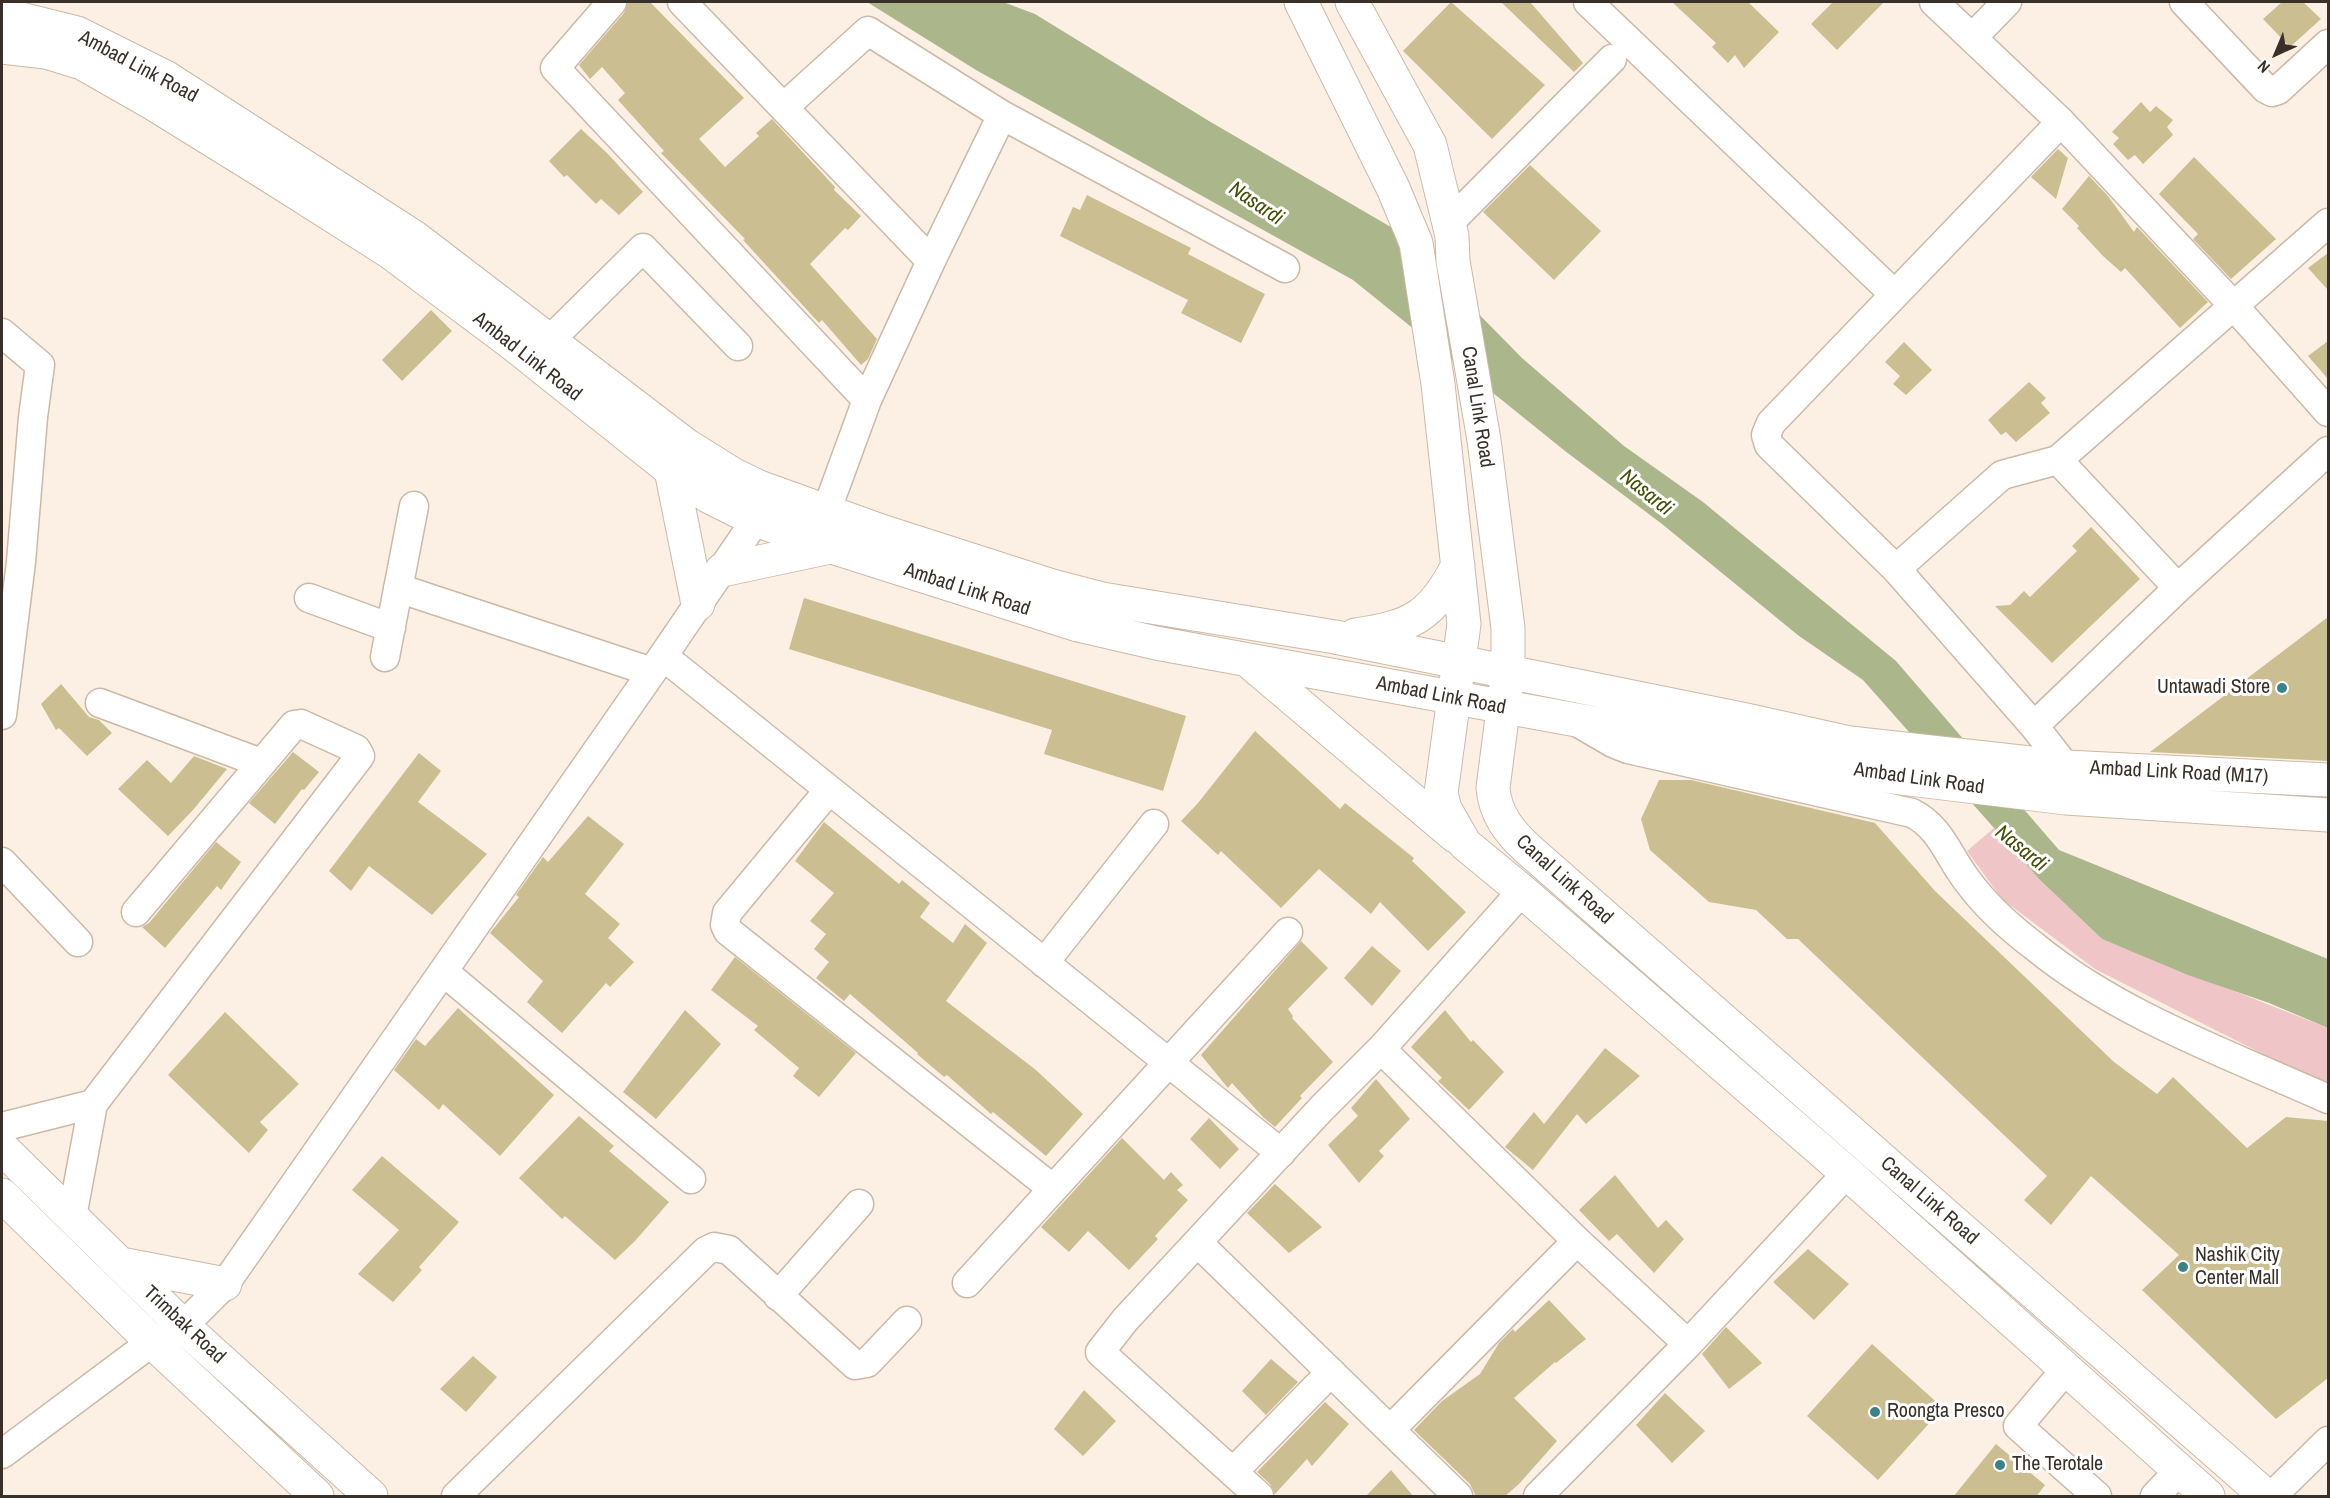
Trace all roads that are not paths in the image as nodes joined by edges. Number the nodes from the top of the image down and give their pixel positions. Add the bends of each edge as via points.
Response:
1 (612, 2) edge
2 (682, 2) edge
3 (1300, 2) edge
4 (1352, 2) edge
5 (1588, 2) edge
6 (1934, 2) edge
7 (2007, 2) edge
8 (2184, 2) edge
9 (2, 18) edge
10 (1972, 38) junction
11 (2328, 44) edge
12 (2, 48) edge
13 (1612, 59) dead end
14 (784, 107) junction
15 (1002, 115) junction
16 (2061, 122) junction
17 (1449, 223) junction
18 (2328, 223) edge
19 (930, 261) junction
20 (1285, 268) dead end
21 (1894, 294) junction
22 (2233, 305) junction
23 (2, 333) edge
24 (550, 340) junction
25 (738, 346) dead end
26 (867, 400) junction
27 (2328, 412) edge
28 (2328, 451) edge
29 (2058, 460) junction
30 (671, 470) junction
31 (774, 493) junction
32 (414, 506) dead end
33 (826, 511) junction
34 (756, 520) junction
35 (824, 544) junction
36 (11, 558) edge
37 (1458, 565) junction
38 (1896, 569) junction
39 (722, 570) junction
40 (399, 588) junction
41 (2178, 588) junction
42 (309, 598) dead end
43 (698, 604) junction
44 (391, 628) junction
45 (1335, 637) junction
46 (385, 657) dead end
47 (1246, 660) junction
48 (1459, 661) junction
49 (658, 664) junction
50 (1508, 671) junction
51 (1454, 698) junction
52 (100, 703) dead end
53 (1503, 707) junction
54 (2, 715) edge
55 (2034, 726) junction
56 (1660, 746) junction
57 (261, 763) junction
58 (2030, 764) joint
59 (2328, 780) edge
60 (2066, 783) junction
61 (829, 790) junction
62 (2328, 815) edge
63 (1154, 824) dead end
64 (1466, 844) junction
65 (2, 862) edge
66 (1522, 891) junction
67 (136, 912) dead end
68 (1288, 932) dead end
69 (78, 942) dead end
70 (1044, 963) junction
71 (444, 972) junction
72 (1381, 1049) junction
73 (1169, 1063) junction
74 (2328, 1099) edge
75 (93, 1104) junction
76 (2, 1127) edge
77 (2, 1148) edge
78 (1281, 1153) junction
79 (1847, 1173) junction
80 (691, 1179) dead end
81 (1053, 1190) junction
82 (2, 1195) edge
83 (859, 1204) dead end
84 (72, 1217) junction
85 (1577, 1241) junction
86 (1198, 1243) junction
87 (121, 1264) junction
88 (967, 1283) dead end
89 (225, 1284) junction
90 (778, 1296) junction
91 (907, 1321) dead end
92 (183, 1326) junction
93 (152, 1342) junction
94 (1688, 1344) junction
95 (2066, 1369) junction
96 (1331, 1372) junction
97 (1390, 1430) junction
98 (2328, 1442) edge
99 (2, 1454) edge
100 (2179, 1471) junction
101 (1233, 1472) junction
102 (317, 1497) edge
103 (371, 1497) edge
104 (456, 1497) edge
105 (1259, 1497) edge
106 (1458, 1497) edge
107 (1538, 1497) edge
108 (2097, 1497) edge
109 (2156, 1497) edge
110 (2208, 1497) edge
111 (2266, 1497) edge
112 (2272, 1497) edge

1 - 26 street via 555,68
2 - 14 street
3 - 37 main road, Canal Link Road via 1393,188 1416,243 1438,384
4 - 17 main road, Canal Link Road via 1430,145
5 - 21 street
6 - 10 street
7 - 10 street
8 - 11 street via 2272,92
9 - 24 main road, Ambad Link Road via 77,33 167,78 414,237
10 - 16 street
12 - 30 main road, Ambad Link Road via 46,52 82,63 267,174 390,252
13 - 17 street
14 - 15 street via 868,31
14 - 19 street
15 - 19 street
15 - 20 street
16 - 21 street
16 - 22 street
17 - 50 main road, Canal Link Road via 1505,596
18 - 22 street
19 - 26 street
21 - 38 street via 1771,423 1766,435 1769,445
22 - 27 street
22 - 29 street
23 - 36 street via 40,364
24 - 25 street via 643,248
24 - 31 main road, Ambad Link Road via 686,445 734,475
26 - 33 street
28 - 41 street
29 - 38 street via 2002,476
29 - 41 street
30 - 34 main road, Ambad Link Road via 708,496
30 - 43 main road
31 - 33 main road, Ambad Link Road
31 - 34 street
32 - 40 street
33 - 35 street
33 - 45 main road, Ambad Link Road via 1041,583 1101,599
34 - 35 main road, Ambad Link Road
34 - 39 street
35 - 39 main road
35 - 47 main road, Ambad Link Road via 1078,625
36 - 54 street
37 - 45 main road via 1436,603 1409,621 1382,631
37 - 48 main road, Canal Link Road via 1464,624
38 - 55 street
39 - 43 street
40 - 44 street
40 - 49 street
41 - 55 street
42 - 44 street
43 - 49 street
44 - 46 street
45 - 48 main road, Ambad Link Road
47 - 51 main road, Ambad Link Road
47 - 64 main road
48 - 50 main road, Ambad Link Road
48 - 51 main road, Canal Link Road
49 - 61 street
49 - 71 street
50 - 53 main road, Canal Link Road
50 - 58 main road, Ambad Link Road via 1850,743
51 - 53 main road, Ambad Link Road
51 - 64 main road, Canal Link Road via 1442,793 1445,809
52 - 57 street
53 - 56 main road, Ambad Link Road via 1576,721
53 - 111 main road, Canal Link Road via 1494,803 1518,841
55 - 60 street
56 - 60 main road, Ambad Link Road via 1877,775
56 - 74 street via 1920,817 1934,828 1976,893 2058,965 2142,1014
57 - 67 street
57 - 75 street via 298,724 356,749 360,756
58 - 60 main road, Ambad Link Road (M17)
59 - 60 main road, Ambad Link Road (M17)
60 - 62 main road, Ambad Link Road (M17)
61 - 70 street
61 - 81 street via 727,913 728,931
63 - 70 street
64 - 66 main road, Canal Link Road
65 - 69 street
66 - 72 street
66 - 79 main road, Canal Link Road
68 - 73 street
70 - 73 street
71 - 80 street
71 - 89 street
72 - 78 street
72 - 85 street
73 - 78 street
73 - 81 street
75 - 76 street
75 - 84 street
77 - 84 main road, Trimbak Road
78 - 86 street
79 - 94 street
79 - 95 main road, Canal Link Road
81 - 88 street
82 - 93 main road, Trimbak Road
83 - 90 street
84 - 87 main road, Trimbak Road
85 - 94 street
85 - 97 street
86 - 96 street
86 - 101 street via 1100,1352
87 - 89 main road
87 - 92 main road, Trimbak Road
89 - 92 street
90 - 91 street via 855,1365 867,1363
90 - 104 street via 729,1250 714,1247 706,1251
92 - 93 street
92 - 103 main road, Trimbak Road
93 - 99 street
93 - 102 main road, Trimbak Road
94 - 107 street
95 - 100 main road, Canal Link Road
95 - 108 street via 2018,1426
96 - 97 street
96 - 101 street
97 - 106 street
98 - 112 street
100 - 109 street
100 - 110 main road, Canal Link Road
101 - 105 street

